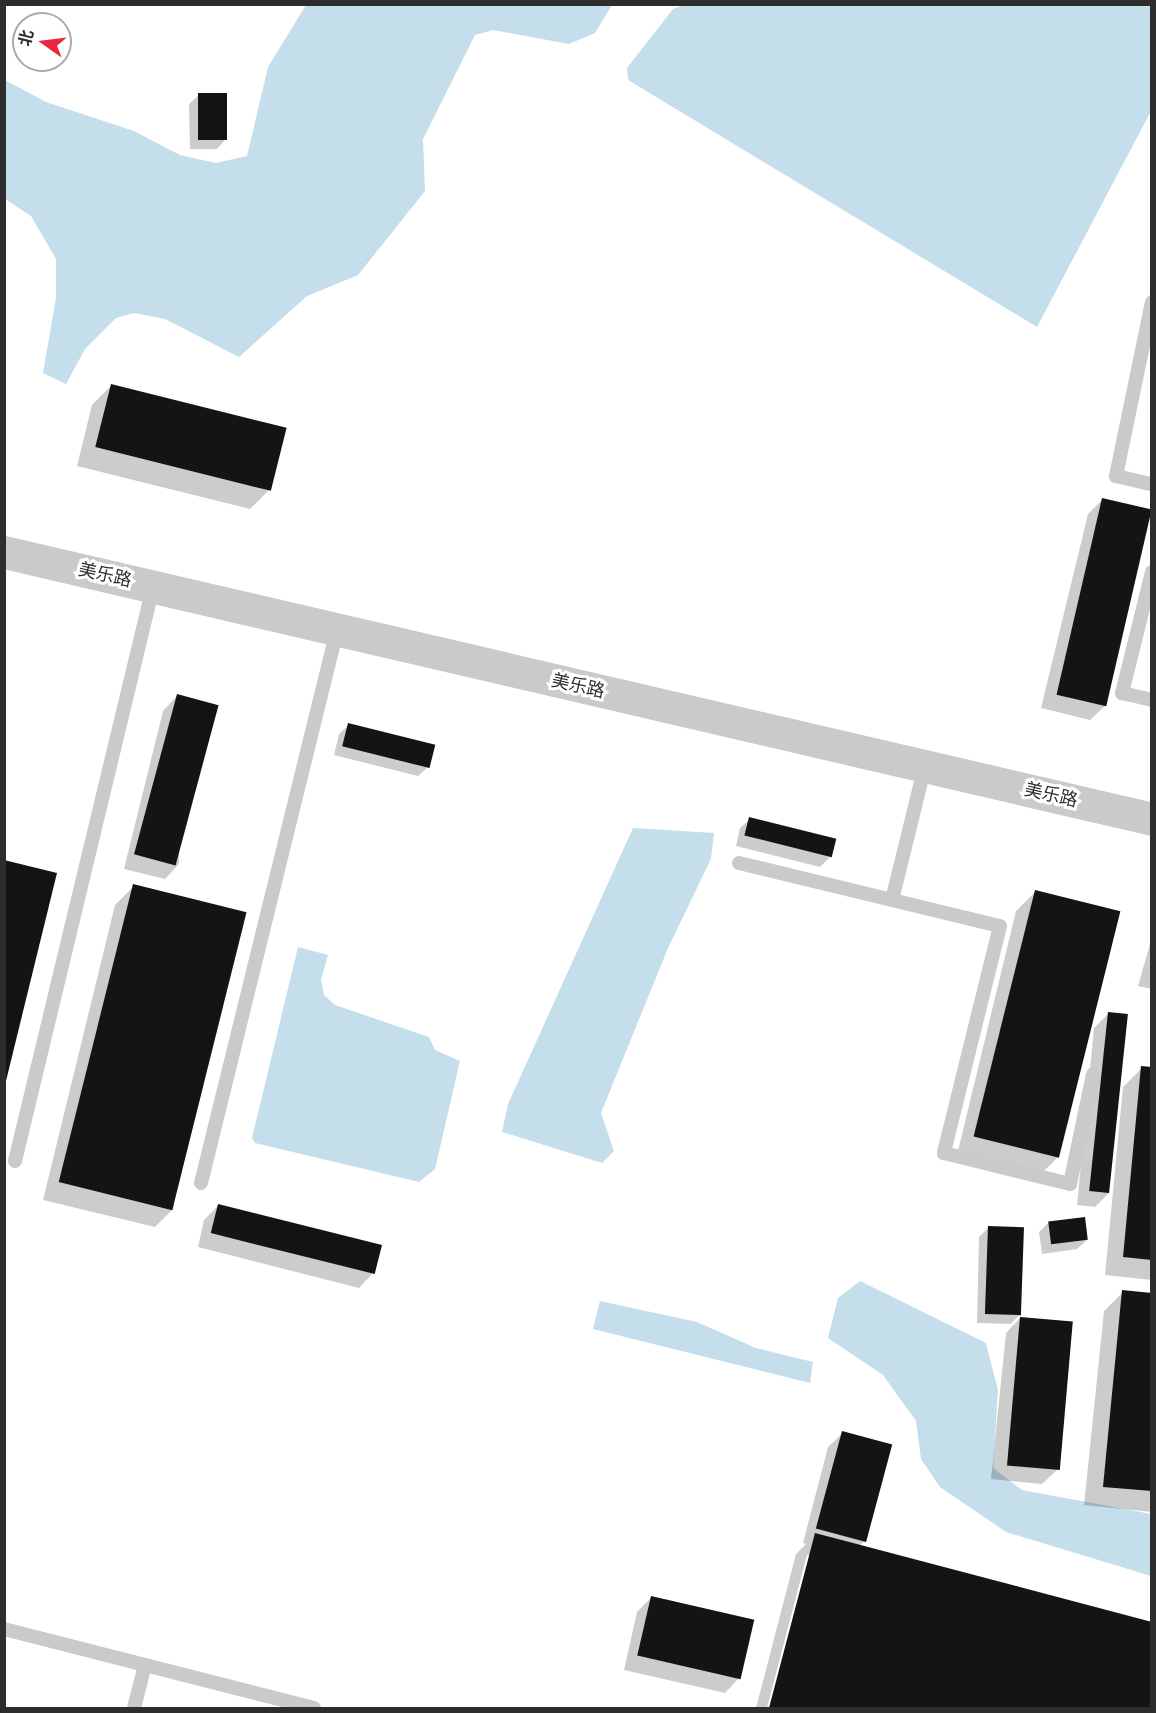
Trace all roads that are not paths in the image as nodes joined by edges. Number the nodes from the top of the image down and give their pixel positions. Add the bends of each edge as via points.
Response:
1 (1152, 302) edge
2 (1152, 484) edge
3 (4, 552) edge
4 (1152, 572) edge
5 (153, 587) junction
6 (337, 630) junction
7 (1152, 700) edge
8 (925, 766) junction
9 (1152, 819) edge
10 (740, 863) dead end
11 (892, 900) junction
12 (1093, 1074) dead end
13 (15, 1161) dead end
14 (201, 1183) dead end
15 (4, 1629) edge
16 (145, 1665) junction
17 (134, 1708) edge
18 (314, 1708) edge

1 - 2 lane via 1116,476
3 - 5 street, 美乐路
4 - 7 lane via 1122,693
5 - 6 street, 美乐路
5 - 13 lane
6 - 8 street, 美乐路
6 - 14 lane
8 - 9 street, 美乐路
8 - 11 lane
10 - 11 lane
11 - 12 lane via 1000,926 944,1153 1070,1184
15 - 16 lane
16 - 17 lane
16 - 18 lane

